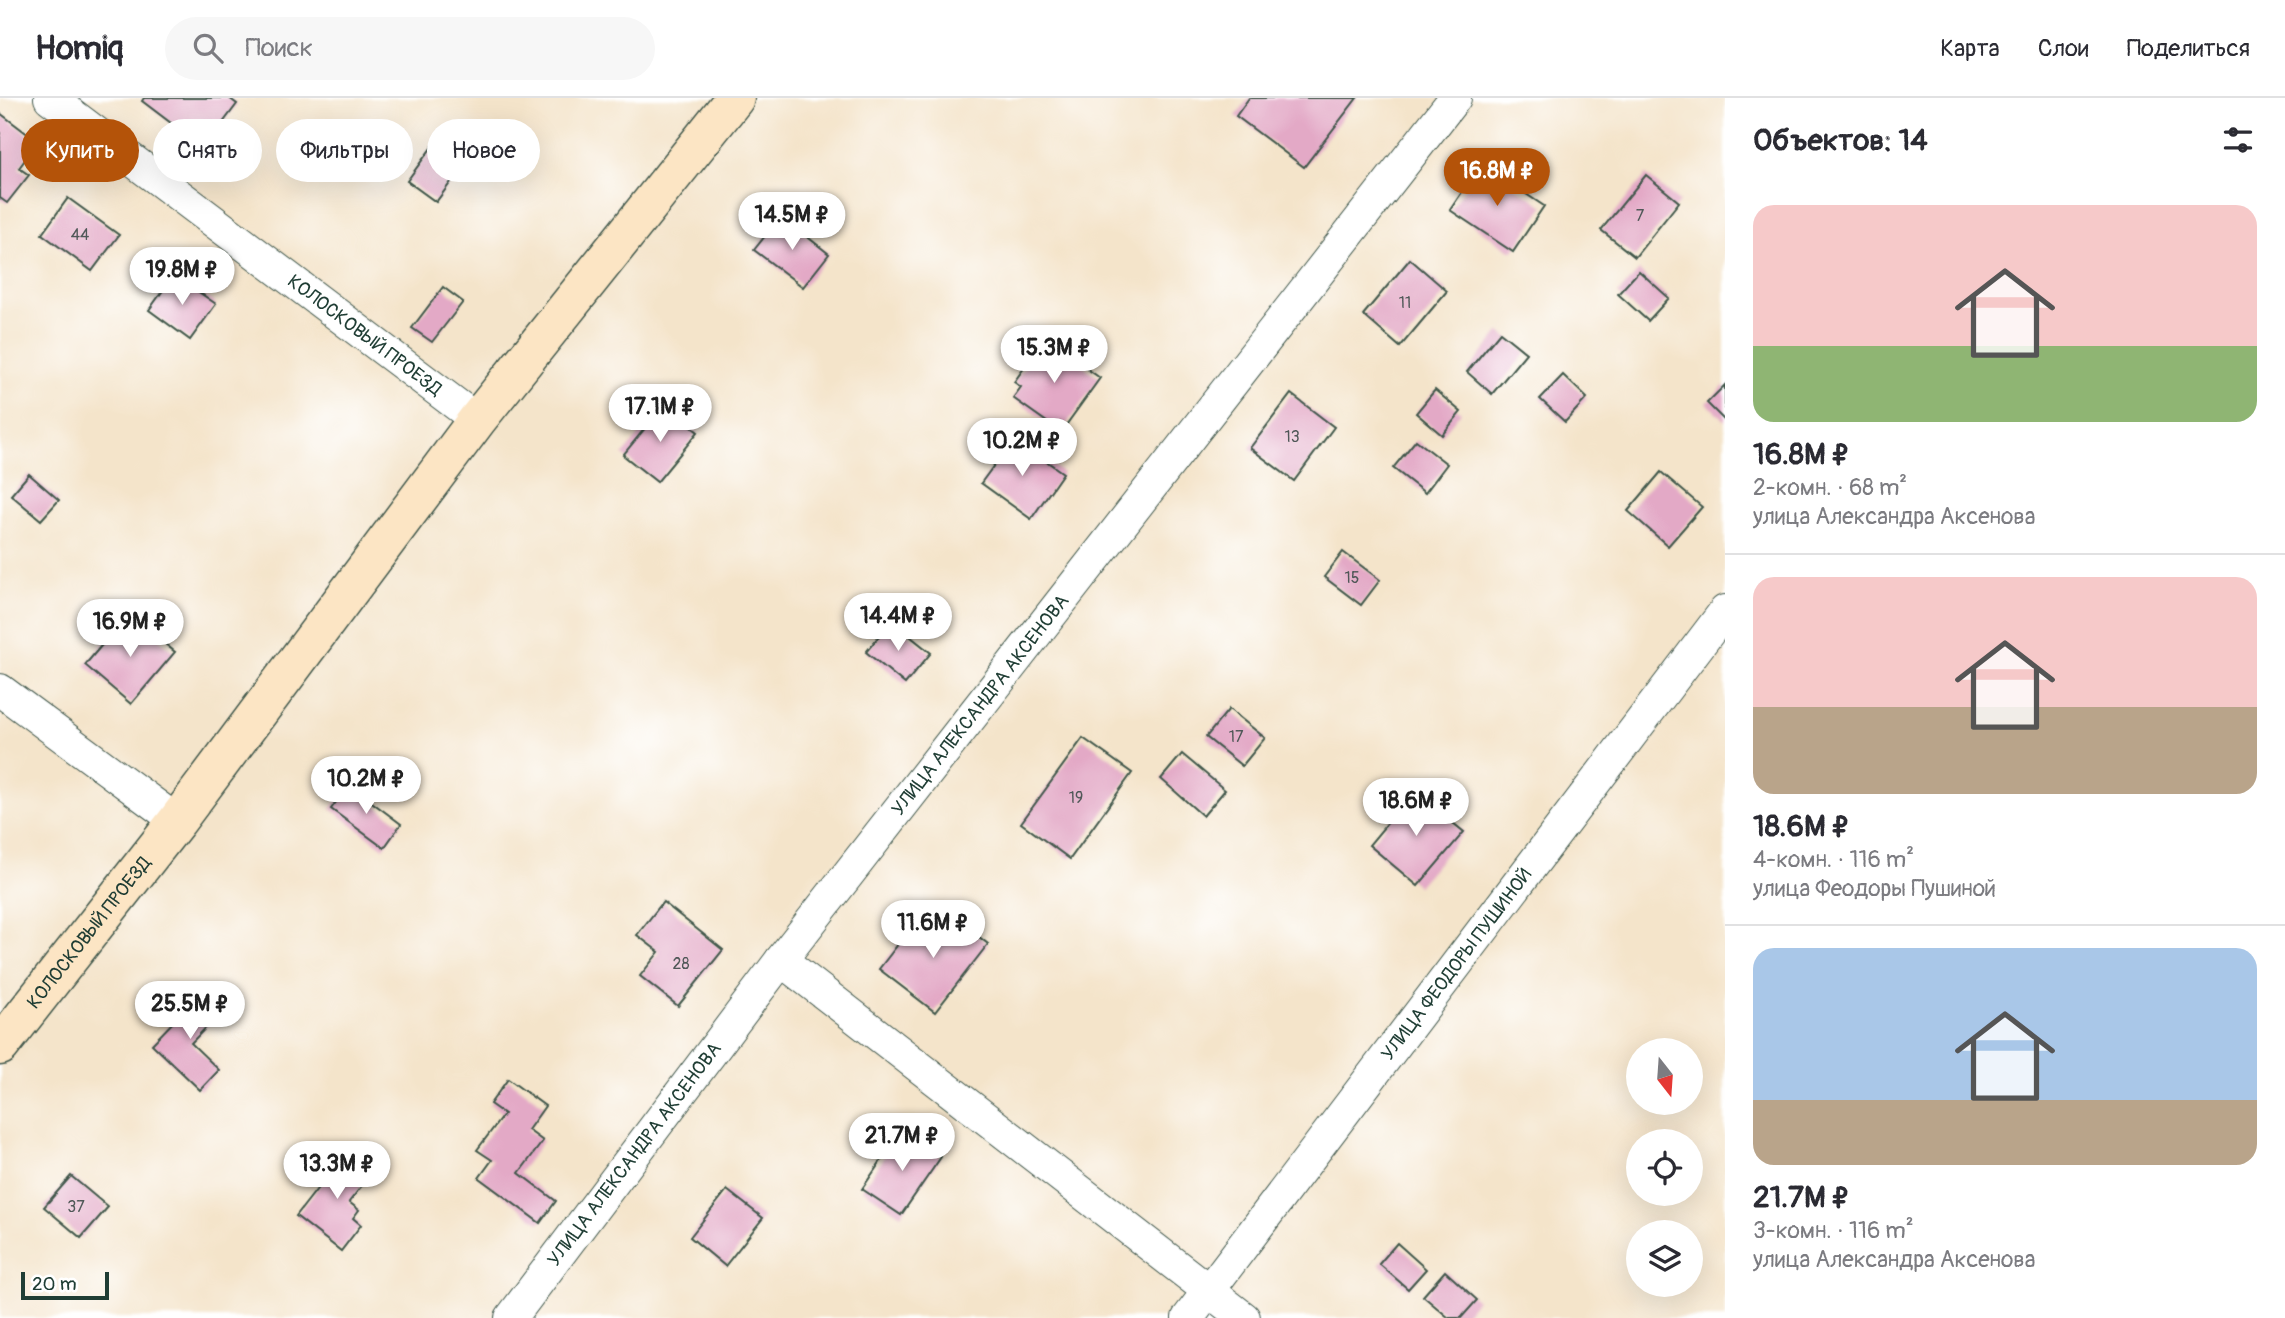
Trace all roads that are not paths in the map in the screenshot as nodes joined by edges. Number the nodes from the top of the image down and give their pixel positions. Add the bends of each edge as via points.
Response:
1 (50, 98) edge
2 (735, 98) edge
3 (1455, 98) edge
4 (478, 420) junction
5 (1725, 611) edge
6 (0, 691) edge
7 (177, 821) junction
8 (781, 960) junction
9 (0, 1046) edge
10 (1209, 1292) junction
11 (511, 1318) edge
12 (1188, 1318) edge
13 (1244, 1318) edge

1 - 4 street, КОЛОСКОВЫЙ ПРОЕЗД
2 - 4 street, КОЛОСКОВЫЙ ПРОЕЗД
3 - 8 street, УЛИЦА АЛЕКСАНДРА АКСЕНОВА
4 - 7 street, КОЛОСКОВЫЙ ПРОЕЗД
5 - 10 street, УЛИЦА ФЕОДОРЫ ПУШИНОЙ
6 - 7 street
7 - 9 street, КОЛОСКОВЫЙ ПРОЕЗД
8 - 10 street
8 - 11 street, УЛИЦА АЛЕКСАНДРА АКСЕНОВА
10 - 12 street, УЛИЦА ФЕОДОРЫ ПУШИНОЙ
10 - 13 street

